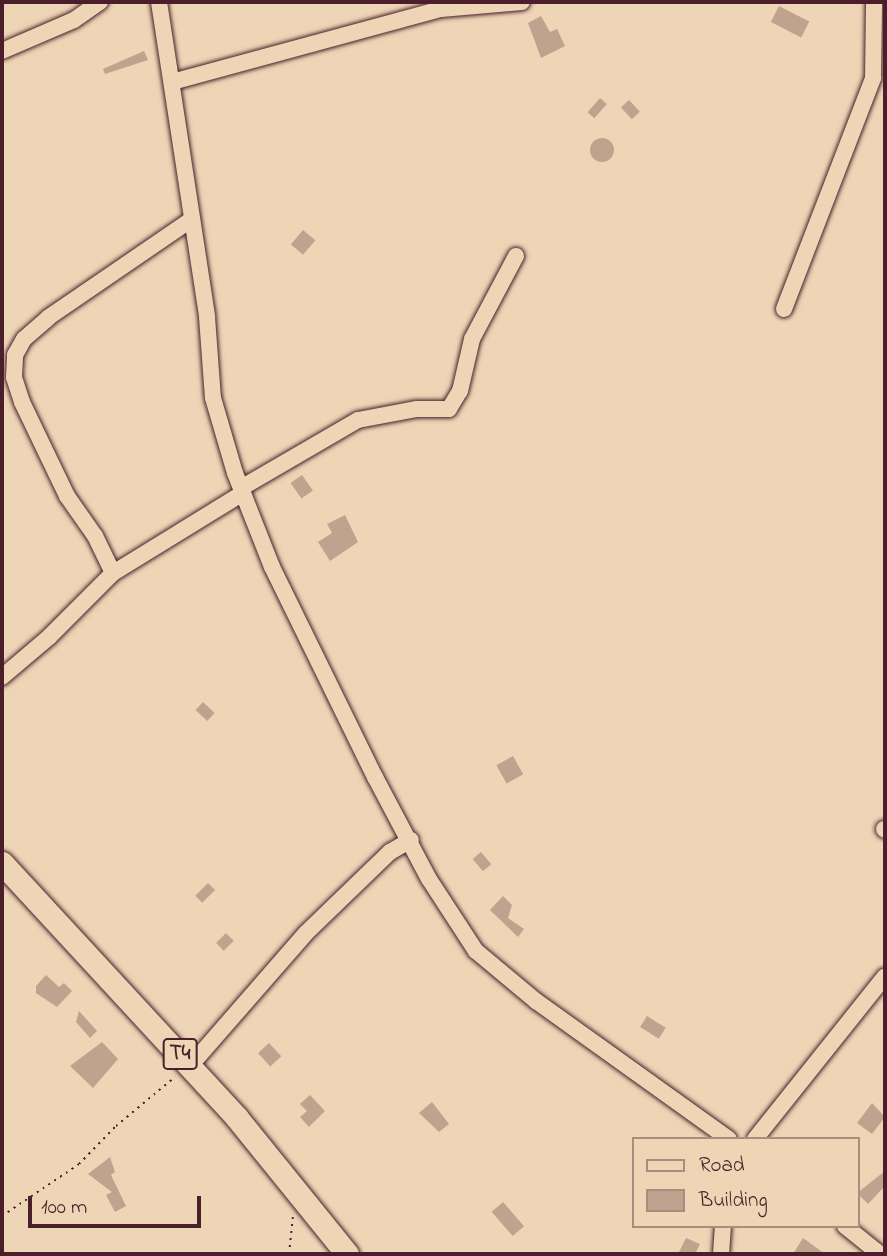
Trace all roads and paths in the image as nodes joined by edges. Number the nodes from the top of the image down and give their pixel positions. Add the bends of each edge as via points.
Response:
1 (100, 2) edge
2 (159, 2) edge
3 (522, 2) edge
4 (874, 2) edge
5 (444, 5) edge
6 (2, 51) edge
7 (172, 82) junction
8 (192, 219) junction
9 (516, 256) dead end
10 (785, 309) dead end
11 (242, 490) junction
12 (113, 573) junction
13 (2, 677) edge
14 (411, 840) junction
15 (2, 863) edge
16 (885, 976) edge
17 (190, 1066) junction
18 (726, 1137) edge
19 (757, 1137) edge
20 (293, 1214) dead end
21 (2, 1216) edge
22 (723, 1228) edge
23 (848, 1228) edge
24 (289, 1254) edge
25 (347, 1254) edge
26 (721, 1254) edge
27 (880, 1254) edge

1 - 6 street via 74,20
2 - 7 street
3 - 5 street
4 - 10 street via 873,78
5 - 7 street
7 - 8 street
8 - 11 street via 213,398
8 - 12 street via 49,317 15,355 22,402 67,496 95,536
9 - 11 street via 477,329 460,391 449,409 417,409 358,420
11 - 12 street
11 - 14 street via 272,567
12 - 13 street via 50,637
14 - 17 street via 390,852 306,933
14 - 18 street via 429,879 476,951 536,1000
15 - 17 highway, T4
16 - 19 street
17 - 21 path via 116,1126 79,1164
17 - 25 highway, T4
20 - 24 path
22 - 26 street
23 - 27 street

